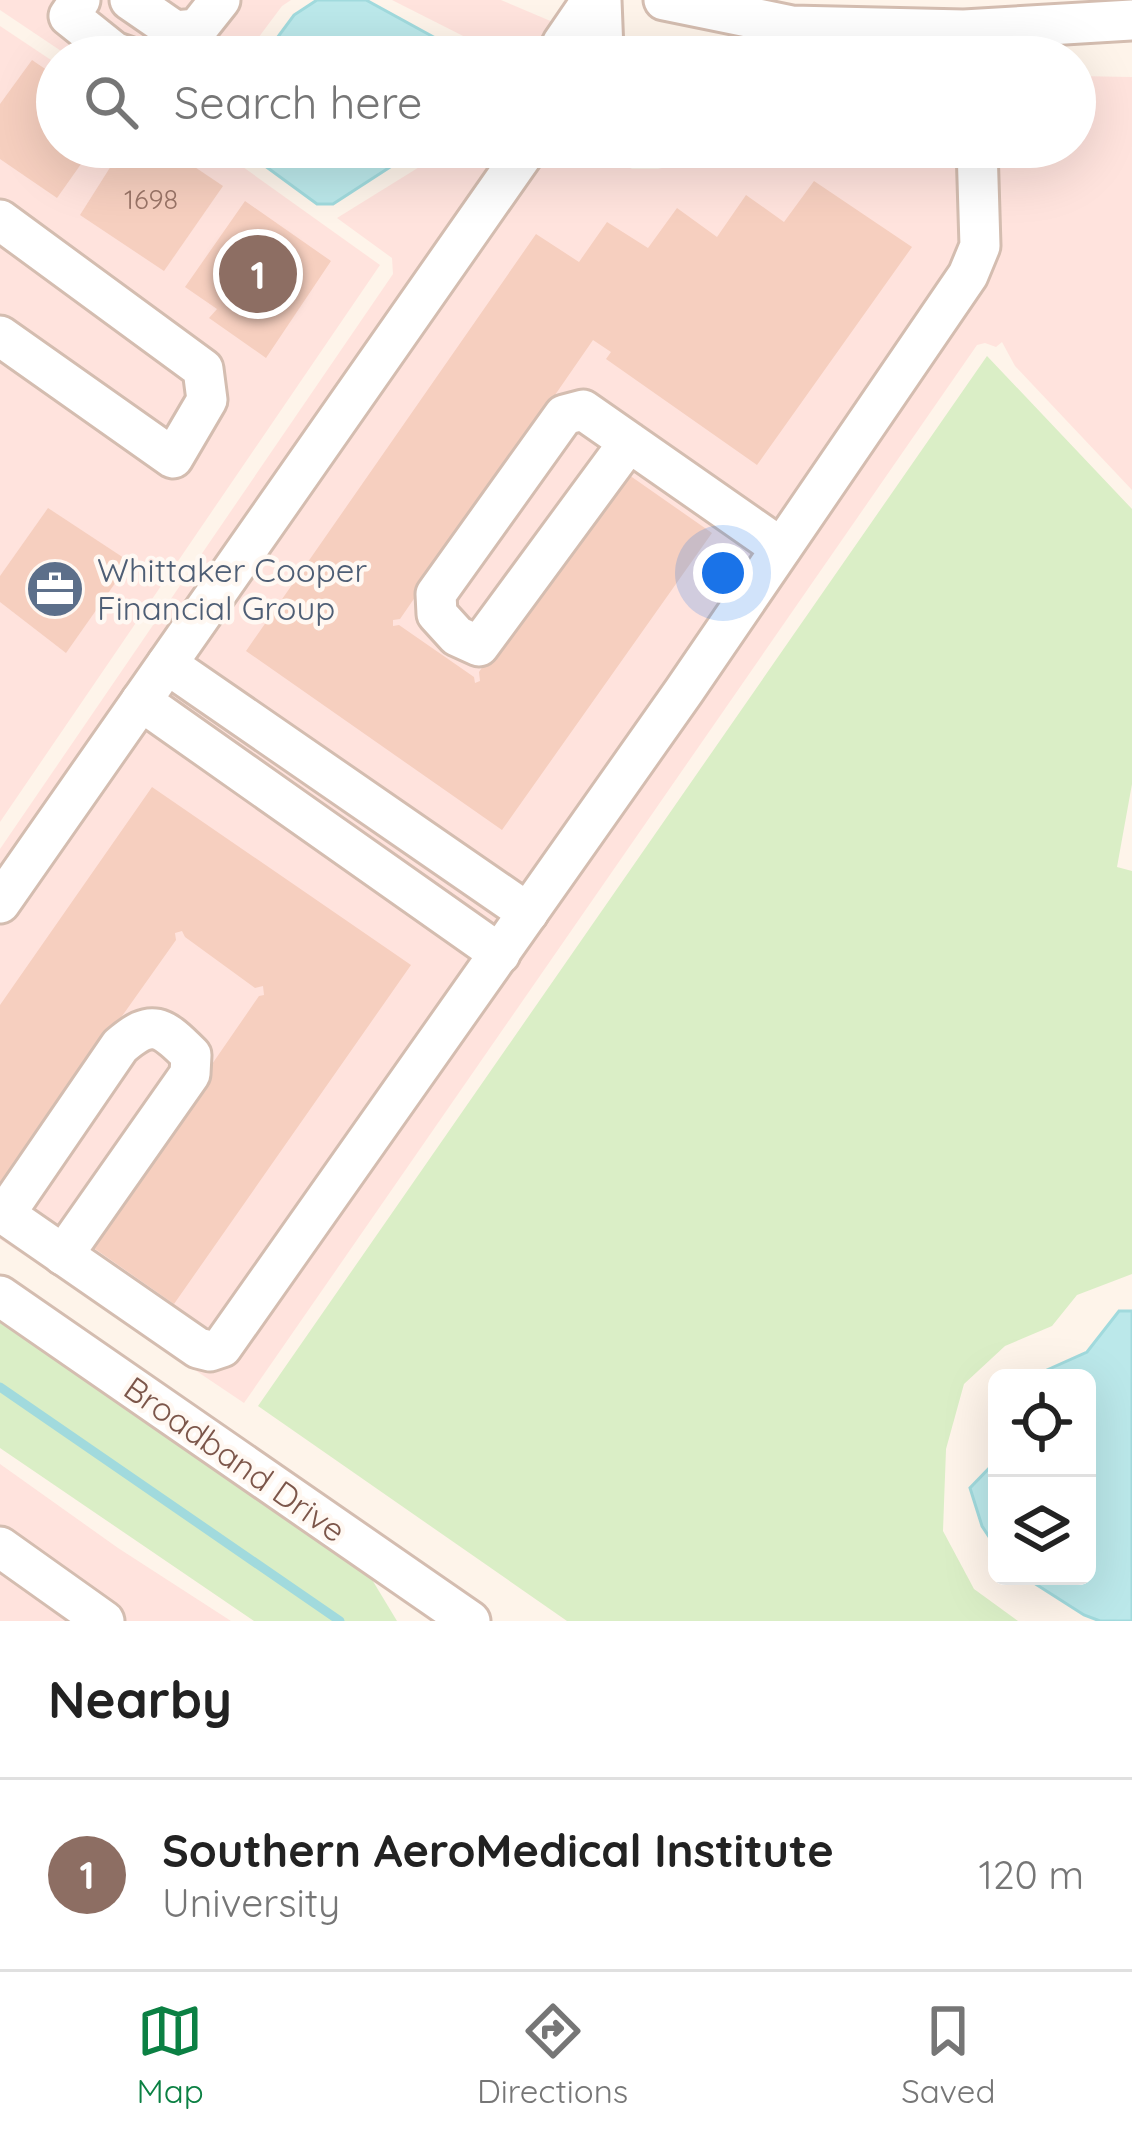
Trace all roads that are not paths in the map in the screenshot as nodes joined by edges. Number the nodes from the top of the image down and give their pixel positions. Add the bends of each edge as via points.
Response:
1 (80, 0) edge
2 (130, 0) edge
3 (220, 0) edge
4 (243, 0) edge
5 (597, 0) edge
6 (664, 0) edge
7 (1132, 20) edge
8 (94, 36) edge
9 (218, 36) edge
10 (568, 36) edge
11 (601, 36) edge
12 (899, 36) edge
13 (1022, 36) edge
14 (513, 168) edge
15 (977, 168) edge
16 (0, 220) edge
17 (0, 336) edge
18 (628, 442) junction
19 (781, 548) junction
20 (167, 664) junction
21 (141, 701) junction
22 (0, 903) edge
23 (528, 913) junction
24 (500, 954) junction
25 (2, 1213) edge
26 (64, 1255) junction
27 (0, 1296) edge
28 (0, 1547) edge
29 (453, 1616) edge
30 (104, 1621) edge

1 - 8 street via 69,16
2 - 3 street via 175,31 197,29
4 - 9 street
5 - 10 street
5 - 11 street
6 - 12 street via 792,26
7 - 13 street
14 - 20 street
15 - 19 street via 980,246 968,275
16 - 17 street via 203,369 207,400 173,458
18 - 18 street via 583,410 564,416 436,594 437,614 457,636 479,646
18 - 19 street
19 - 23 street
20 - 21 street
20 - 23 street
21 - 22 street
21 - 24 street
23 - 24 street
24 - 26 street via 223,1347 198,1348
25 - 26 street
25 - 26 street via 120,1046 156,1027 176,1040 191,1055 190,1074
27 - 29 street, Broadband Drive
28 - 30 street

